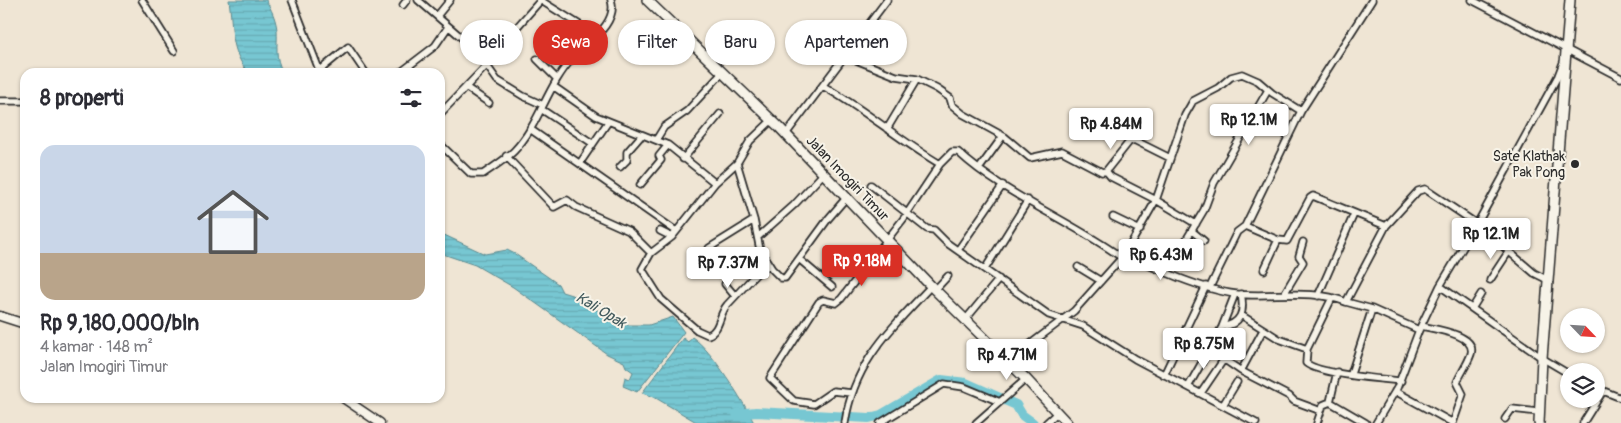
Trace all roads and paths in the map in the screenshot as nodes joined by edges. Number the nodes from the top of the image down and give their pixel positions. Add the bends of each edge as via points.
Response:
1 (142, 0) edge
2 (292, 0) edge
3 (418, 0) edge
4 (450, 0) edge
5 (540, 0) edge
6 (611, 0) edge
7 (647, 0) edge
8 (887, 0) edge
9 (1372, 0) edge
10 (1472, 0) edge
11 (1570, 0) edge
12 (436, 16) junction
13 (523, 20) edge
14 (574, 20) edge
15 (607, 20) edge
16 (872, 20) edge
17 (448, 27) junction
18 (460, 37) edge
19 (174, 51) dead end
20 (1566, 51) junction
21 (487, 65) joint
22 (544, 65) edge
23 (567, 65) edge
24 (839, 65) edge
25 (868, 65) edge
26 (318, 68) edge
27 (324, 68) edge
28 (363, 68) edge
29 (408, 68) edge
30 (722, 73) junction
31 (917, 78) junction
32 (1621, 78) edge
33 (557, 79) junction
34 (553, 86) junction
35 (823, 86) junction
36 (467, 88) junction
37 (1268, 90) junction
38 (0, 101) edge
39 (20, 101) edge
40 (489, 103) dead end
41 (542, 107) junction
42 (445, 109) edge
43 (1301, 111) junction
44 (720, 114) dead end
45 (772, 120) junction
46 (608, 122) junction
47 (530, 129) junction
48 (887, 129) junction
49 (786, 134) junction
50 (641, 136) junction
51 (1003, 136) junction
52 (656, 140) junction
53 (592, 143) junction
54 (668, 145) junction
55 (445, 149) edge
56 (506, 156) junction
57 (1170, 158) junction
58 (683, 159) junction
59 (580, 163) junction
60 (737, 163) junction
61 (940, 164) junction
62 (620, 167) dead end
63 (979, 169) junction
64 (1106, 171) junction
65 (824, 173) junction
66 (715, 184) junction
67 (640, 185) dead end
68 (871, 185) dead end
69 (1003, 185) junction
70 (847, 197) junction
71 (1028, 200) junction
72 (1156, 200) junction
73 (907, 213) junction
74 (1354, 214) junction
75 (1113, 217) dead end
76 (754, 220) junction
77 (1196, 224) junction
78 (1477, 224) junction
79 (1245, 226) junction
80 (1386, 226) junction
81 (1140, 230) junction
82 (660, 231) dead end
83 (676, 231) junction
84 (1192, 231) junction
85 (672, 237) junction
86 (758, 237) junction
87 (888, 239) junction
88 (1204, 240) dead end
89 (1278, 240) junction
90 (1303, 242) dead end
91 (709, 248) dead end
92 (958, 250) junction
93 (1509, 251) junction
94 (651, 253) junction
95 (1123, 256) junction
96 (799, 259) junction
97 (769, 265) junction
98 (1078, 267) dead end
99 (986, 270) junction
100 (1264, 270) dead end
101 (1167, 272) junction
102 (948, 276) dead end
103 (999, 279) junction
104 (1490, 280) dead end
105 (1548, 280) junction
106 (1100, 281) junction
107 (725, 284) dead end
108 (832, 286) dead end
109 (1208, 286) junction
110 (1440, 286) junction
111 (933, 288) junction
112 (1238, 294) junction
113 (1284, 294) junction
114 (1481, 294) dead end
115 (736, 296) junction
116 (1318, 296) junction
117 (1332, 298) junction
118 (1346, 302) junction
119 (1473, 307) junction
120 (1372, 309) junction
121 (1242, 315) junction
122 (0, 316) edge
123 (966, 319) junction
124 (1063, 321) junction
125 (20, 322) edge
126 (1222, 327) junction
127 (1420, 328) junction
128 (1263, 330) junction
129 (1209, 349) junction
130 (1307, 349) junction
131 (1542, 358) junction
132 (1224, 359) junction
133 (1008, 361) junction
134 (1560, 369) edge
135 (1241, 371) junction
136 (1337, 372) junction
137 (1351, 374) junction
138 (1164, 375) junction
139 (1026, 378) junction
140 (1400, 381) junction
141 (1237, 382) dead end
142 (1188, 387) junction
143 (1395, 391) junction
144 (1607, 392) joint
145 (852, 393) junction
146 (1201, 393) junction
147 (1621, 398) edge
148 (1001, 400) junction
149 (1330, 402) junction
150 (350, 403) edge
151 (1223, 405) junction
152 (1321, 412) junction
153 (1539, 412) junction
154 (1057, 413) junction
155 (1505, 419) dead end
156 (380, 423) edge
157 (845, 423) edge
158 (880, 423) edge
159 (976, 423) edge
160 (1046, 423) edge
161 (1067, 423) edge
162 (1256, 423) edge
163 (1317, 423) edge
164 (1366, 423) edge
165 (1376, 423) edge
166 (1453, 423) edge
167 (1538, 423) edge
168 (1583, 423) edge

1 - 19 street
2 - 26 street
3 - 12 street
4 - 12 street
5 - 13 street
5 - 14 street via 552,10
6 - 15 street via 612,14
7 - 30 main road, Jalan Imogiri Timur
8 - 16 street
9 - 43 street
10 - 20 street
11 - 20 main road
12 - 17 street
17 - 18 street
17 - 29 street via 435,46
20 - 32 street
20 - 78 street via 1558,76
20 - 105 main road
21 - 36 street
21 - 41 street via 507,87
22 - 33 street
23 - 33 street
24 - 35 street
25 - 31 street via 896,76
27 - 28 street via 348,47
30 - 45 main road, Jalan Imogiri Timur
30 - 52 street via 687,111 664,127
31 - 48 street
31 - 51 street via 947,97 963,114
33 - 34 street
34 - 41 street
34 - 46 street
35 - 48 street via 855,104
35 - 49 street
36 - 40 street
36 - 42 street
37 - 43 street
37 - 57 street via 1247,75 1236,75 1193,101
37 - 77 street via 1214,182
38 - 39 street
41 - 47 street
41 - 53 street
43 - 79 street
44 - 58 street
45 - 49 main road, Jalan Imogiri Timur
45 - 60 street via 750,141
46 - 50 street
46 - 53 street
47 - 56 street
47 - 59 street
48 - 61 street
49 - 65 main road, Jalan Imogiri Timur
50 - 52 street
50 - 62 street via 627,152 627,160
51 - 63 street
51 - 64 street via 1030,158 1062,151 1102,172
52 - 54 street
53 - 59 street
54 - 58 street
54 - 67 street
55 - 56 street via 471,174 477,175
56 - 94 street via 554,207 567,200 585,212 629,230
57 - 64 street via 1132,140
57 - 72 street
58 - 66 street
59 - 83 street
60 - 66 street
60 - 76 street
61 - 63 street via 954,151
61 - 73 street
63 - 69 street
64 - 72 street via 1111,178
65 - 70 main road, Jalan Imogiri Timur
65 - 86 street
66 - 83 street
68 - 73 street
69 - 71 street
69 - 92 street
70 - 87 main road, Jalan Imogiri Timur
70 - 96 street
71 - 95 street
71 - 99 street
72 - 77 street
72 - 81 street
73 - 87 street
73 - 92 street
74 - 80 street
74 - 89 street via 1313,196 1287,242
74 - 116 street
75 - 81 street
76 - 86 street
76 - 91 street
77 - 84 street
78 - 80 street via 1429,190 1421,189
78 - 93 street
78 - 110 street
79 - 89 street
79 - 109 street via 1237,232
80 - 118 street
81 - 95 street
82 - 85 street
83 - 85 street
84 - 88 street
84 - 101 street
85 - 94 street
86 - 97 street via 760,250
87 - 111 main road, Jalan Imogiri Timur
87 - 145 street via 839,301 819,302 770,378 794,401 801,403 814,404 833,391
89 - 100 street
90 - 113 street via 1299,256 1303,262
92 - 99 street
93 - 104 street
93 - 105 street via 1534,273
94 - 115 street via 642,267 644,273 661,299 696,330 712,334 722,310
95 - 101 street
95 - 106 street
96 - 97 street via 783,278
96 - 108 street
97 - 115 street
98 - 106 street
99 - 103 street
101 - 109 street
102 - 111 street
103 - 123 street
103 - 124 street via 1039,309
105 - 131 main road
106 - 124 street
107 - 115 street
109 - 112 street
109 - 138 street
110 - 119 street
110 - 127 street
111 - 123 main road, Jalan Imogiri Timur
111 - 145 street via 878,343 864,364
112 - 113 street
112 - 121 street
112 - 126 street
113 - 116 street
114 - 119 street
116 - 117 street
117 - 118 street
117 - 130 street
118 - 120 street
119 - 131 street
120 - 127 street
120 - 137 street
121 - 126 street via 1235,323
121 - 128 street
122 - 125 street
123 - 133 main road, Jalan Imogiri Timur
124 - 133 street
124 - 138 street via 1097,333
126 - 129 street
127 - 140 street
127 - 166 street via 1460,336 1472,347 1457,382 1463,394
128 - 130 street
128 - 135 street
129 - 132 street
129 - 142 street
130 - 136 street via 1306,363
131 - 134 street
131 - 153 main road
132 - 135 street
132 - 146 street
133 - 139 main road, Jalan Imogiri Timur
135 - 152 street via 1294,401
136 - 137 street
136 - 149 street
137 - 140 street
138 - 142 street
139 - 148 street
139 - 154 main road, Jalan Imogiri Timur
140 - 143 street
141 - 151 street
142 - 146 street
143 - 165 street
143 - 166 street
144 - 147 street
144 - 168 street
145 - 157 street
146 - 151 street
148 - 158 street via 964,387 944,384
148 - 159 street
149 - 152 street via 1324,403
149 - 164 street
150 - 156 street
151 - 162 street
152 - 163 street
153 - 155 street via 1512,409
153 - 167 main road
154 - 160 street
154 - 161 main road, Jalan Imogiri Timur

